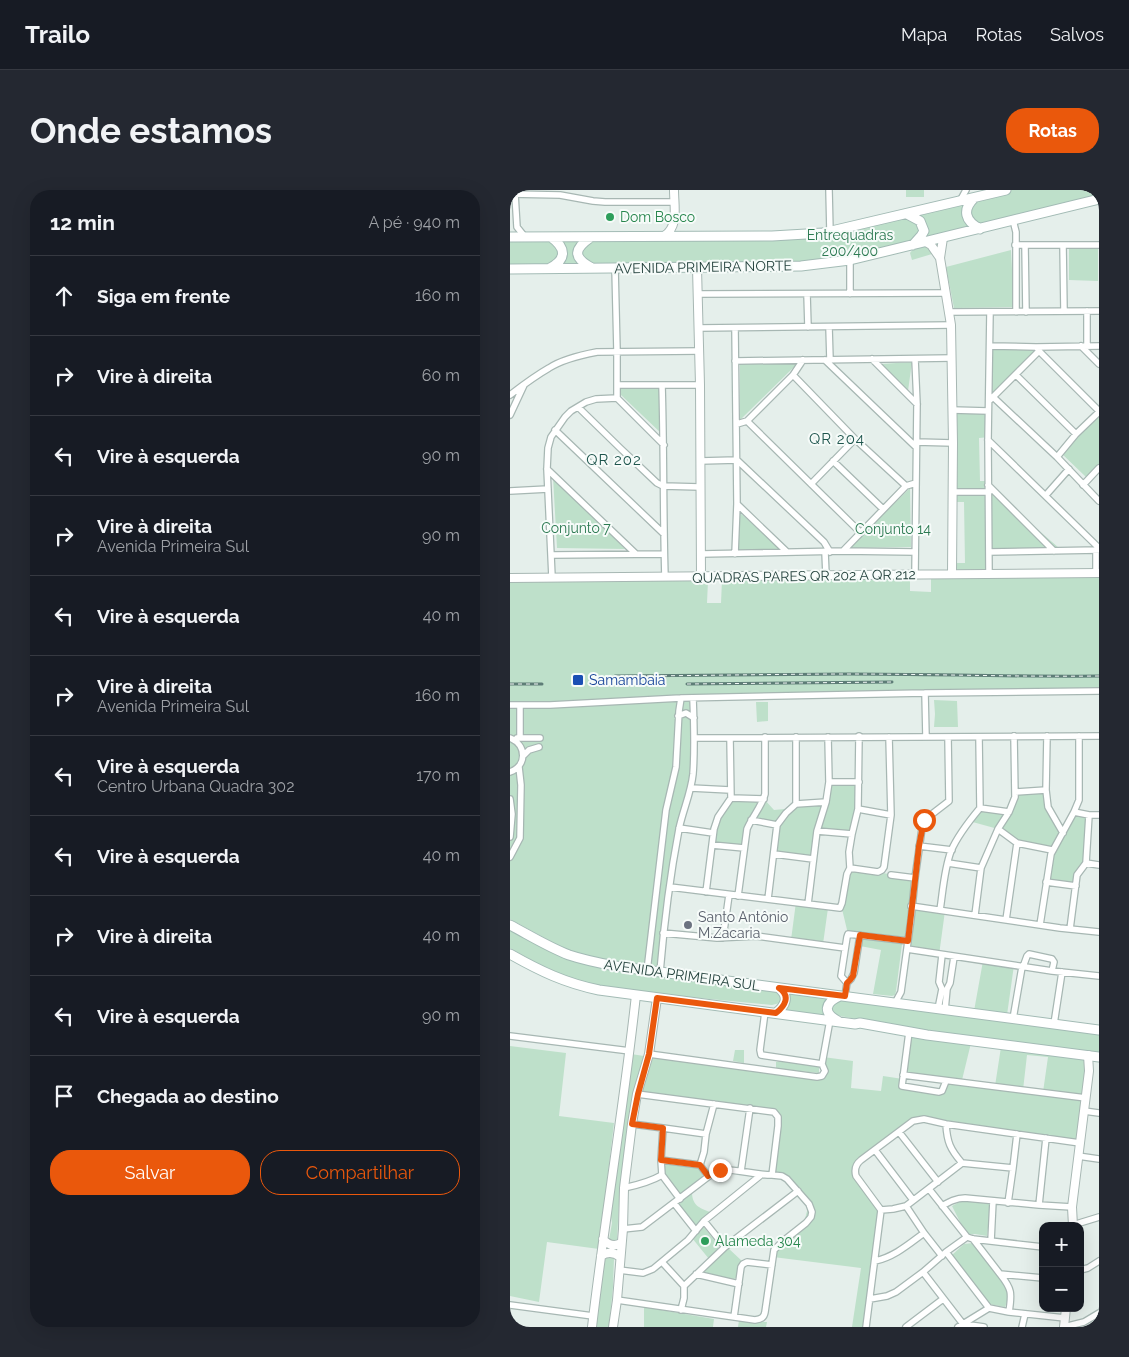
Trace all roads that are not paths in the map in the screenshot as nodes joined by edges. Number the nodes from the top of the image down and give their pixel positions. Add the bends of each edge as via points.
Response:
1 (674, 190) edge
2 (829, 190) edge
3 (966, 190) edge
4 (1005, 190) edge
5 (512, 194) edge
6 (972, 195) edge
7 (1099, 199) edge
8 (960, 201) junction
9 (674, 202) junction
10 (907, 214) junction
11 (1013, 220) junction
12 (674, 224) junction
13 (517, 227) junction
14 (980, 229) junction
15 (830, 232) junction
16 (664, 236) junction
17 (682, 236) junction
18 (510, 237) edge
19 (526, 237) junction
20 (551, 237) junction
21 (592, 237) junction
22 (943, 238) junction
23 (926, 242) junction
24 (1099, 244) edge
25 (913, 245) junction
26 (1015, 245) junction
27 (1025, 245) junction
28 (1063, 245) junction
29 (940, 258) junction
30 (850, 260) junction
31 (550, 268) junction
32 (592, 268) junction
33 (615, 268) junction
34 (697, 268) junction
35 (510, 269) edge
36 (946, 293) junction
37 (698, 294) junction
38 (807, 294) junction
39 (850, 294) junction
40 (1064, 311) junction
41 (1087, 311) junction
42 (1099, 311) edge
43 (949, 312) junction
44 (990, 312) junction
45 (1016, 312) junction
46 (1026, 312) junction
47 (951, 325) junction
48 (808, 327) junction
49 (829, 327) junction
50 (699, 328) junction
51 (735, 328) junction
52 (990, 346) junction
53 (1084, 346) junction
54 (1099, 346) edge
55 (1038, 349) junction
56 (617, 351) junction
57 (699, 351) junction
58 (952, 358) junction
59 (915, 359) junction
60 (803, 360) junction
61 (828, 360) junction
62 (872, 360) junction
63 (735, 361) junction
64 (1099, 364) edge
65 (1016, 374) junction
66 (793, 375) junction
67 (524, 384) junction
68 (617, 385) junction
69 (662, 385) junction
70 (700, 385) junction
71 (510, 395) edge
72 (617, 398) junction
73 (991, 400) junction
74 (916, 404) junction
75 (578, 407) junction
76 (952, 410) junction
77 (988, 411) junction
78 (1099, 411) edge
79 (510, 414) edge
80 (747, 421) junction
81 (737, 424) junction
82 (555, 430) junction
83 (1076, 434) junction
84 (855, 439) junction
85 (988, 440) junction
86 (952, 443) junction
87 (664, 445) junction
88 (916, 445) junction
89 (1056, 457) junction
90 (737, 460) junction
91 (700, 461) junction
92 (833, 461) junction
93 (1099, 468) edge
94 (547, 469) junction
95 (1069, 469) junction
96 (916, 483) junction
97 (811, 484) junction
98 (1083, 485) junction
99 (663, 486) junction
100 (906, 486) junction
101 (700, 487) junction
102 (988, 488) junction
103 (548, 489) junction
104 (510, 491) edge
105 (952, 492) junction
106 (1046, 495) junction
107 (1099, 501) edge
108 (737, 504) junction
109 (883, 509) junction
110 (860, 532) junction
111 (664, 534) junction
112 (1098, 549) edge
113 (1054, 551) junction
114 (787, 552) junction
115 (828, 552) junction
116 (843, 552) junction
117 (915, 552) junction
118 (989, 552) junction
119 (636, 554) junction
120 (664, 554) junction
121 (701, 554) junction
122 (735, 554) junction
123 (552, 556) junction
124 (1098, 572) edge
125 (915, 574) junction
126 (952, 574) junction
127 (989, 574) junction
128 (826, 575) junction
129 (552, 577) junction
130 (665, 577) junction
131 (701, 577) junction
132 (510, 578) edge
133 (1099, 691) edge
134 (925, 692) junction
135 (681, 698) junction
136 (693, 698) junction
137 (510, 705) edge
138 (520, 705) junction
139 (678, 716) junction
140 (694, 718) junction
141 (859, 736) junction
142 (1014, 736) junction
143 (1047, 736) junction
144 (1079, 736) junction
145 (1099, 736) edge
146 (765, 737) junction
147 (796, 737) junction
148 (828, 737) junction
149 (889, 737) junction
150 (926, 737) junction
151 (948, 737) junction
152 (979, 737) junction
153 (511, 738) edge
154 (520, 738) junction
155 (540, 738) dead end
156 (694, 738) junction
157 (730, 738) junction
158 (539, 746) dead end
159 (523, 756) junction
160 (519, 767) junction
161 (510, 772) edge
162 (828, 782) junction
163 (859, 782) junction
164 (691, 788) junction
165 (730, 790) junction
166 (1046, 790) junction
167 (1015, 792) junction
168 (510, 798) edge
169 (730, 798) junction
170 (764, 799) junction
171 (826, 802) junction
172 (796, 804) junction
173 (980, 808) junction
174 (858, 809) junction
175 (1009, 812) junction
176 (1074, 812) junction
177 (1099, 814) edge
178 (891, 815) junction
179 (1089, 815) junction
180 (750, 820) junction
181 (777, 825) junction
182 (679, 828) junction
183 (817, 830) junction
184 (998, 830) junction
185 (713, 833) junction
186 (1063, 833) junction
187 (852, 834) junction
188 (510, 837) edge
189 (1017, 843) junction
190 (712, 845) junction
191 (919, 846) junction
192 (744, 848) junction
193 (952, 850) junction
194 (1052, 850) junction
195 (774, 854) junction
196 (510, 857) edge
197 (813, 859) junction
198 (948, 863) junction
199 (1086, 863) junction
200 (1099, 866) edge
201 (850, 868) junction
202 (981, 868) junction
203 (891, 875) dead end
204 (915, 878) junction
205 (1046, 882) junction
206 (1076, 886) junction
207 (670, 888) junction
208 (706, 892) junction
209 (729, 894) junction
210 (738, 896) junction
211 (768, 899) junction
212 (808, 904) junction
213 (911, 906) junction
214 (940, 910) junction
215 (975, 916) junction
216 (1006, 920) junction
217 (510, 925) edge
218 (1040, 925) junction
219 (1070, 929) junction
220 (1099, 932) edge
221 (664, 933) junction
222 (860, 935) junction
223 (723, 938) junction
224 (908, 941) junction
225 (845, 948) junction
226 (907, 949) junction
227 (510, 954) edge
228 (942, 955) junction
229 (954, 957) junction
230 (1023, 967) junction
231 (647, 970) junction
232 (1052, 971) junction
233 (660, 972) junction
234 (1062, 972) junction
235 (1099, 976) edge
236 (847, 983) junction
237 (779, 988) junction
238 (945, 989) junction
239 (901, 992) junction
240 (636, 995) junction
241 (843, 996) junction
242 (657, 998) junction
243 (895, 1004) junction
244 (908, 1005) junction
245 (942, 1010) junction
246 (764, 1012) junction
247 (776, 1013) junction
248 (1013, 1019) junction
249 (834, 1021) junction
250 (1054, 1024) junction
251 (1099, 1030) edge
252 (909, 1032) junction
253 (510, 1036) edge
254 (630, 1051) junction
255 (649, 1054) junction
256 (1094, 1056) edge
257 (772, 1058) junction
258 (822, 1064) junction
259 (769, 1071) junction
260 (903, 1075) junction
261 (946, 1081) junction
262 (638, 1094) junction
263 (1086, 1098) junction
264 (714, 1104) junction
265 (750, 1108) junction
266 (1084, 1111) junction
267 (1099, 1114) edge
268 (632, 1124) junction
269 (946, 1124) junction
270 (663, 1128) junction
271 (899, 1132) junction
272 (706, 1134) junction
273 (1017, 1134) junction
274 (1046, 1138) junction
275 (1080, 1143) junction
276 (875, 1150) junction
277 (1078, 1156) junction
278 (1099, 1159) edge
279 (661, 1160) junction
280 (962, 1163) junction
281 (700, 1165) junction
282 (1013, 1168) junction
283 (741, 1171) junction
284 (772, 1174) junction
285 (662, 1175) junction
286 (761, 1175) junction
287 (708, 1176) junction
288 (938, 1182) junction
289 (624, 1188) junction
290 (929, 1189) junction
291 (798, 1191) junction
292 (680, 1198) junction
293 (913, 1200) junction
294 (993, 1201) junction
295 (1008, 1202) junction
296 (674, 1203) junction
297 (1038, 1205) junction
298 (906, 1206) junction
299 (942, 1206) junction
300 (1072, 1207) junction
301 (881, 1210) junction
302 (1099, 1217) edge
303 (704, 1221) junction
304 (1073, 1222) edge
305 (1084, 1222) edge
306 (622, 1229) junction
307 (696, 1231) junction
308 (924, 1233) junction
309 (970, 1238) junction
310 (603, 1239) junction
311 (991, 1240) junction
312 (621, 1243) junction
313 (1039, 1246) edge
314 (725, 1247) junction
315 (944, 1254) junction
316 (601, 1256) junction
317 (620, 1257) junction
318 (875, 1261) junction
319 (1099, 1261) edge
320 (662, 1262) junction
321 (772, 1265) junction
322 (1084, 1269) edge
323 (619, 1270) junction
324 (923, 1272) junction
325 (696, 1274) junction
326 (1000, 1274) junction
327 (1039, 1278) edge
328 (739, 1284) junction
329 (684, 1286) junction
330 (870, 1298) junction
331 (943, 1299) junction
332 (617, 1300) junction
333 (510, 1305) edge
334 (989, 1308) junction
335 (681, 1310) junction
336 (1009, 1312) junction
337 (1099, 1313) edge
338 (1024, 1314) junction
339 (594, 1316) junction
340 (734, 1317) junction
341 (1064, 1324) edge
342 (961, 1326) edge
343 (592, 1327) edge
344 (613, 1327) edge
345 (866, 1327) edge
346 (906, 1327) edge
347 (984, 1327) edge
348 (1022, 1327) edge

1 - 9 street
2 - 15 street
3 - 8 street
4 - 6 main road
5 - 9 street via 560,195 593,202
5 - 13 street
6 - 8 main road
6 - 14 main road via 966,214 970,223
7 - 11 main road, AVENIDA PRIMEIRA NORTE
8 - 10 main road
9 - 12 street
10 - 15 main road
10 - 25 main road via 920,221 924,231
11 - 14 main road, AVENIDA PRIMEIRA NORTE
11 - 26 street
12 - 16 street
12 - 17 street
13 - 18 street
13 - 19 street
14 - 22 main road, AVENIDA PRIMEIRA NORTE
15 - 17 main road
16 - 17 main road
16 - 21 main road
18 - 19 main road
19 - 20 main road
20 - 21 main road
20 - 31 main road via 561,247 562,254 559,262
21 - 32 main road via 581,245 578,253 581,261
22 - 23 main road, AVENIDA PRIMEIRA NORTE
22 - 29 street
23 - 25 main road, AVENIDA PRIMEIRA NORTE
23 - 29 street
24 - 28 street
25 - 30 main road, AVENIDA PRIMEIRA NORTE
26 - 27 street
26 - 45 street
27 - 28 street
27 - 46 street
28 - 40 street
29 - 36 street
30 - 34 main road, AVENIDA PRIMEIRA NORTE via 801,266
30 - 39 street
31 - 32 main road, AVENIDA PRIMEIRA NORTE
31 - 35 main road, AVENIDA PRIMEIRA NORTE
32 - 33 main road, AVENIDA PRIMEIRA NORTE
33 - 34 main road, AVENIDA PRIMEIRA NORTE
33 - 56 street
34 - 37 street
36 - 39 street
36 - 43 street
37 - 38 street
37 - 50 street
38 - 39 street
38 - 48 street
40 - 41 street
40 - 46 street
41 - 42 street
41 - 53 street
43 - 44 street
43 - 47 street
44 - 45 street
44 - 52 street
45 - 46 street
47 - 49 street
47 - 58 street
48 - 49 street
48 - 51 street
49 - 61 street
50 - 51 street
50 - 57 street
51 - 63 street
52 - 55 street
52 - 73 street
53 - 54 street
53 - 55 street
53 - 64 street
55 - 65 street
55 - 78 street
56 - 57 street
56 - 67 street via 575,357 550,367
56 - 68 street
57 - 70 street
58 - 59 street
58 - 76 street
59 - 62 street
59 - 74 street
60 - 61 street
60 - 63 street
60 - 66 street
61 - 62 street
61 - 88 street
62 - 74 street
63 - 81 street
65 - 73 street
65 - 83 street
66 - 80 street
66 - 84 street
67 - 71 street
67 - 79 street
68 - 69 street
68 - 72 street
69 - 70 street
69 - 87 street
70 - 91 street
72 - 75 street via 596,399
72 - 87 street
73 - 77 street
73 - 89 street
74 - 88 street
75 - 82 street via 565,416
75 - 99 street
76 - 77 street
76 - 86 street
77 - 85 street
78 - 83 street
80 - 81 street
80 - 97 street
81 - 90 street
82 - 94 street via 548,448
82 - 111 street
83 - 89 street
84 - 92 street
84 - 100 street
85 - 102 street
85 - 106 street
86 - 88 street
86 - 105 street
87 - 99 street
88 - 96 street
89 - 95 street
90 - 91 street
90 - 108 street
90 - 115 street via 824,542
91 - 101 street
92 - 97 street
92 - 109 street
93 - 98 street
94 - 103 street
94 - 119 street
95 - 98 street
95 - 106 street
96 - 100 street
96 - 117 street
97 - 110 street
98 - 107 street
99 - 101 street
99 - 111 street
100 - 109 street
101 - 121 street
102 - 105 street
102 - 113 street
102 - 118 street
103 - 104 street
103 - 123 street
105 - 126 street
106 - 112 street
108 - 114 street
108 - 122 street
109 - 110 street
110 - 116 street
111 - 120 street
112 - 113 street
112 - 124 street
113 - 118 street
114 - 115 street
114 - 122 street
115 - 116 street
115 - 128 street
116 - 117 street
117 - 125 street
118 - 127 street
119 - 120 street
119 - 123 street
120 - 130 street
121 - 122 street
121 - 131 street
123 - 129 street
124 - 127 street, QUADRAS PARES QR 202 A QR 212
125 - 126 street, QUADRAS PARES QR 202 A QR 212
125 - 128 street, QUADRAS PARES QR 202 A QR 212
126 - 127 street, QUADRAS PARES QR 202 A QR 212
128 - 131 street, QUADRAS PARES QR 202 A QR 212
129 - 130 street, QUADRAS PARES QR 202 A QR 212
129 - 132 street, QUADRAS PARES QR 202 A QR 212
130 - 131 street, QUADRAS PARES QR 202 A QR 212
133 - 134 street
134 - 136 street
134 - 150 street
135 - 136 street
135 - 138 street
135 - 139 street
136 - 140 street
137 - 138 street
138 - 154 street
139 - 140 street via 686,713
139 - 231 street via 676,767 666,810
140 - 156 street
141 - 148 street
141 - 149 street
141 - 163 street
142 - 143 street
142 - 152 street
142 - 167 street
143 - 144 street
143 - 166 street
144 - 145 street
144 - 176 street via 1080,794
146 - 147 street
146 - 157 street
146 - 170 street
147 - 148 street
147 - 172 street
148 - 162 street
149 - 150 street
149 - 178 street
150 - 151 street
151 - 152 street
151 - 191 street via 949,801 923,821
152 - 173 street
153 - 154 street
153 - 159 street via 520,745
154 - 155 street
156 - 157 street
156 - 164 street
157 - 165 street
158 - 159 street
159 - 160 street
160 - 161 street
160 - 196 street via 520,838
162 - 163 street
162 - 171 street
163 - 174 street
164 - 165 street
164 - 182 street
165 - 169 street
166 - 167 street
166 - 186 street via 1048,807
167 - 175 street
168 - 188 street
169 - 170 street
169 - 185 street
170 - 180 street
171 - 172 street
171 - 183 street
172 - 181 street
173 - 175 street
173 - 193 street
174 - 178 street
174 - 187 street
175 - 184 street
176 - 179 street
176 - 186 street
177 - 179 street
178 - 201 street via 882,870
179 - 199 street
180 - 181 street
180 - 192 street
181 - 195 street
182 - 185 street
182 - 207 street
183 - 187 street
183 - 197 street
184 - 189 street
184 - 202 street
185 - 190 street
186 - 194 street
187 - 201 street
189 - 194 street
189 - 216 street
190 - 192 street
190 - 208 street
191 - 193 street
191 - 204 street
192 - 210 street
193 - 198 street
194 - 205 street
195 - 197 street
195 - 211 street
197 - 212 street
198 - 202 street
198 - 214 street
199 - 200 street
199 - 206 street via 1078,872
201 - 212 street via 840,908
202 - 215 street
203 - 204 street
204 - 213 street
205 - 206 street
205 - 218 street
206 - 219 street
207 - 208 street
207 - 221 street
208 - 209 street
209 - 210 street
209 - 223 street
210 - 211 street
211 - 212 street
213 - 214 street
213 - 224 street
214 - 215 street
215 - 216 street
216 - 218 street
217 - 231 main road, AVENIDA PRIMEIRA SUL via 576,957
218 - 219 street
219 - 220 street
221 - 223 street
221 - 233 street
222 - 224 street
222 - 225 street via 848,934
222 - 236 street via 853,976
223 - 225 street via 756,936
224 - 226 street
225 - 236 street via 841,976
226 - 228 street
226 - 239 street
227 - 240 main road, AVENIDA PRIMEIRA SUL via 567,982
228 - 229 street
228 - 238 street via 939,982
229 - 230 street
229 - 238 street via 950,984
230 - 232 street
230 - 232 street via 1029,954 1052,959
230 - 248 street
231 - 233 main road, AVENIDA PRIMEIRA SUL
232 - 234 street
233 - 237 main road, AVENIDA PRIMEIRA SUL
234 - 235 street
234 - 250 street
236 - 241 street
237 - 241 main road, AVENIDA PRIMEIRA SUL
237 - 247 main road via 785,1000
238 - 245 street
239 - 243 street
239 - 244 street
240 - 242 main road, AVENIDA PRIMEIRA SUL
240 - 254 street
241 - 243 main road, AVENIDA PRIMEIRA SUL
241 - 249 main road via 828,1005 828,1013
242 - 246 main road, AVENIDA PRIMEIRA SUL
242 - 255 street
243 - 244 main road, AVENIDA PRIMEIRA SUL
244 - 245 main road, AVENIDA PRIMEIRA SUL
245 - 248 main road, AVENIDA PRIMEIRA SUL
246 - 247 main road, AVENIDA PRIMEIRA SUL
246 - 257 street via 760,1052 762,1056
247 - 249 main road, AVENIDA PRIMEIRA SUL
248 - 250 main road, AVENIDA PRIMEIRA SUL
249 - 252 main road, AVENIDA PRIMEIRA SUL
249 - 258 street
250 - 251 main road, AVENIDA PRIMEIRA SUL
252 - 256 main road, AVENIDA PRIMEIRA SUL
252 - 260 street
253 - 254 street
254 - 310 street
255 - 259 street
255 - 262 street
256 - 263 street
257 - 258 street
257 - 259 street
258 - 259 street via 825,1071 821,1077
260 - 261 street
260 - 261 street via 902,1087 935,1092 942,1091
261 - 263 street
262 - 264 street
262 - 268 street
263 - 266 street
264 - 265 street
264 - 272 street
265 - 283 street
265 - 284 street via 771,1111 778,1118
266 - 267 street
266 - 275 street
268 - 270 street
268 - 289 street
269 - 271 street via 919,1119
269 - 273 street
269 - 280 street via 948,1143
270 - 272 street
270 - 279 street
271 - 276 street
271 - 288 street
272 - 281 street
273 - 274 street
273 - 282 street
274 - 275 street
274 - 297 street
275 - 277 street
276 - 293 street
276 - 301 street via 857,1163 855,1172
277 - 278 street
277 - 300 street
279 - 281 street
279 - 285 street
280 - 282 street
280 - 288 street
281 - 287 street
282 - 295 street
283 - 286 street
283 - 287 street via 717,1170
284 - 286 street
284 - 291 street via 782,1176
285 - 289 street
285 - 292 street
286 - 303 street
287 - 292 street
288 - 290 street
289 - 306 street
290 - 293 street
290 - 299 street
291 - 314 street
291 - 321 street via 809,1204 811,1217 776,1248
292 - 296 street
293 - 298 street
294 - 295 street
294 - 299 street via 960,1198
294 - 311 street
295 - 297 street
296 - 306 street via 642,1227
296 - 307 street
297 - 300 street
298 - 301 street
298 - 308 street
299 - 309 street
300 - 304 street
301 - 318 street
302 - 305 street
303 - 307 street
303 - 314 street
306 - 312 street
307 - 320 street
308 - 315 street
308 - 318 street via 897,1252
309 - 311 street
309 - 315 street
309 - 326 street
310 - 312 street via 613,1245
310 - 316 street
311 - 313 street
312 - 317 street
314 - 325 street
315 - 324 street
315 - 334 street
316 - 317 street via 609,1253
316 - 339 street
317 - 323 street
318 - 330 street
319 - 322 street
320 - 323 street via 643,1273
320 - 329 street
321 - 328 street via 745,1262 741,1267
321 - 340 street via 764,1316 755,1320
323 - 332 street
324 - 330 street via 896,1292
324 - 331 street
325 - 328 street
325 - 329 street
326 - 327 street
326 - 336 street via 1010,1289
328 - 340 street
329 - 335 street
330 - 345 street
331 - 342 street
331 - 346 street
332 - 335 street
332 - 344 street
333 - 339 street
334 - 336 street
334 - 342 street
335 - 340 street
336 - 338 street
337 - 341 street via 1084,1322
338 - 341 street
338 - 348 street
339 - 343 street
342 - 347 street

